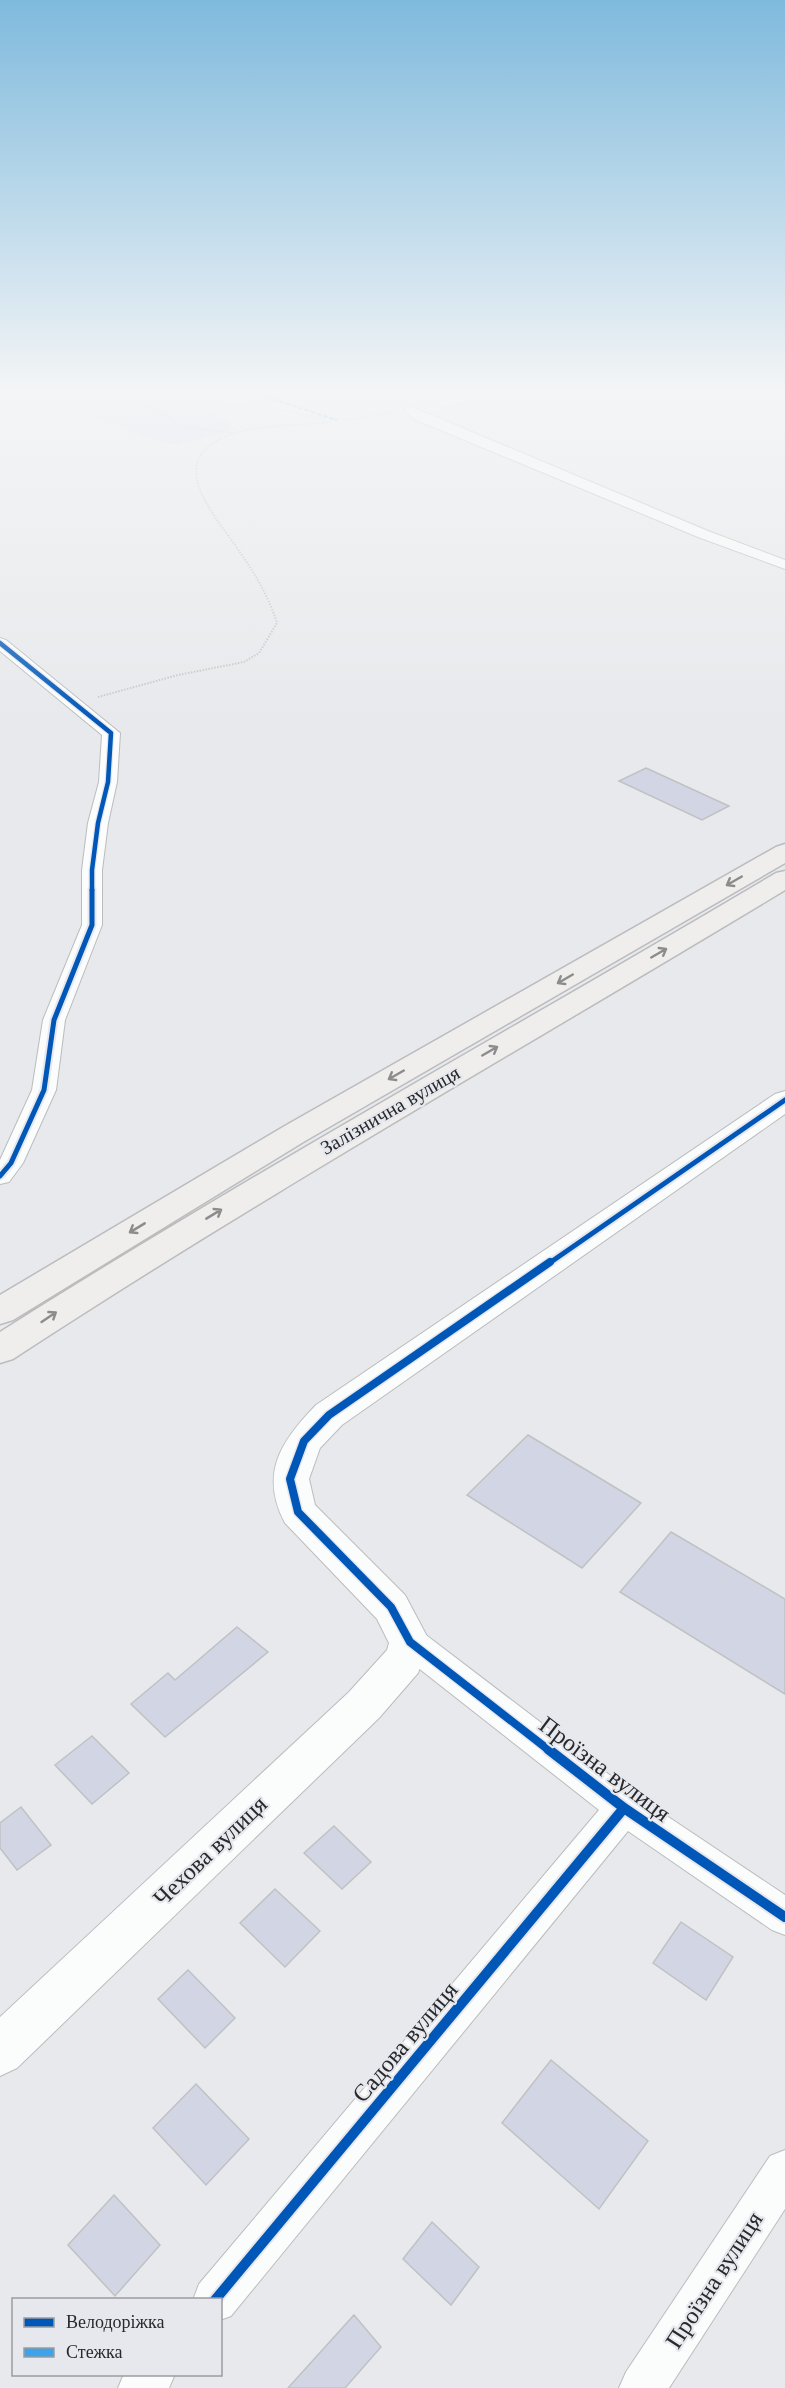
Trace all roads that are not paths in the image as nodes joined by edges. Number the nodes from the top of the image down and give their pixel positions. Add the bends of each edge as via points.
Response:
1 (622, 500) edge
2 (785, 565) edge
3 (0, 643) edge
4 (785, 852) edge
5 (785, 879) edge
6 (785, 1100) edge
7 (0, 1176) edge
8 (0, 1311) edge
9 (0, 1350) edge
10 (410, 1642) junction
11 (624, 1808) junction
12 (785, 1917) edge
13 (0, 2051) edge
14 (785, 2171) edge
15 (217, 2298) edge
16 (150, 2376) edge
17 (141, 2388) edge
18 (642, 2388) edge

1 - 2 street
3 - 7 street via 111,733 108,782 92,870 92,925 54,1020 44,1090 11,1163
4 -> 8 main road, Залізнична вулиця via 294,1134
9 -> 5 main road, Залізнична вулиця via 94,1287 307,1158
6 - 10 street via 328,1415 304,1441 290,1479 298,1512 391,1607
10 - 11 street, Проїзна вулиця
10 - 13 street, Чехова вулиця via 403,1660 364,1705
11 - 12 street, Проїзна вулиця
11 - 15 street, Садова вулиця
14 - 18 street, Проїзна вулиця
16 - 17 street

